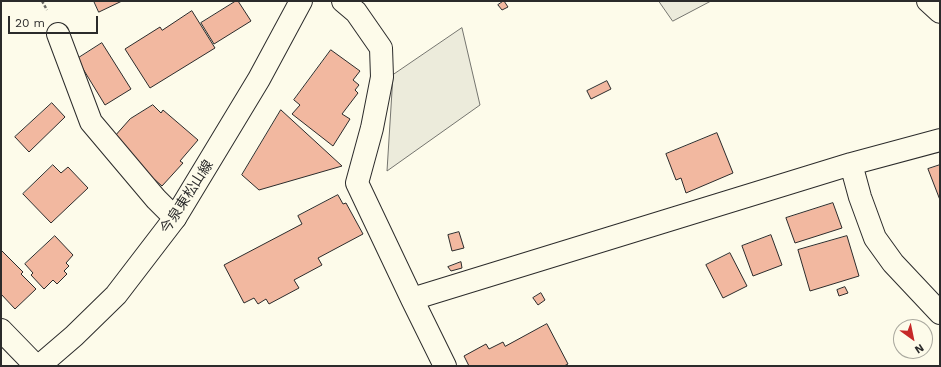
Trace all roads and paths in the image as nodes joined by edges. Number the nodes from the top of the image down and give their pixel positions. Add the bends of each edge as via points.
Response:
1 (301, 1) edge
2 (343, 1) edge
3 (928, 1) edge
4 (940, 12) edge
5 (58, 34) dead end
6 (940, 140) edge
7 (851, 164) junction
8 (175, 218) junction
9 (412, 299) junction
10 (940, 313) edge
11 (1, 330) edge
12 (37, 366) edge
13 (445, 366) edge

1 - 8 main road, 今泉東松山線 via 259,79
2 - 9 main road via 356,12 381,48 382,78 357,182
3 - 4 main road
5 - 8 main road via 91,122
6 - 7 main road
7 - 9 main road
7 - 10 main road via 875,238 893,263
8 - 12 main road, 今泉東松山線 via 116,295 74,336
9 - 13 main road
11 - 12 main road

